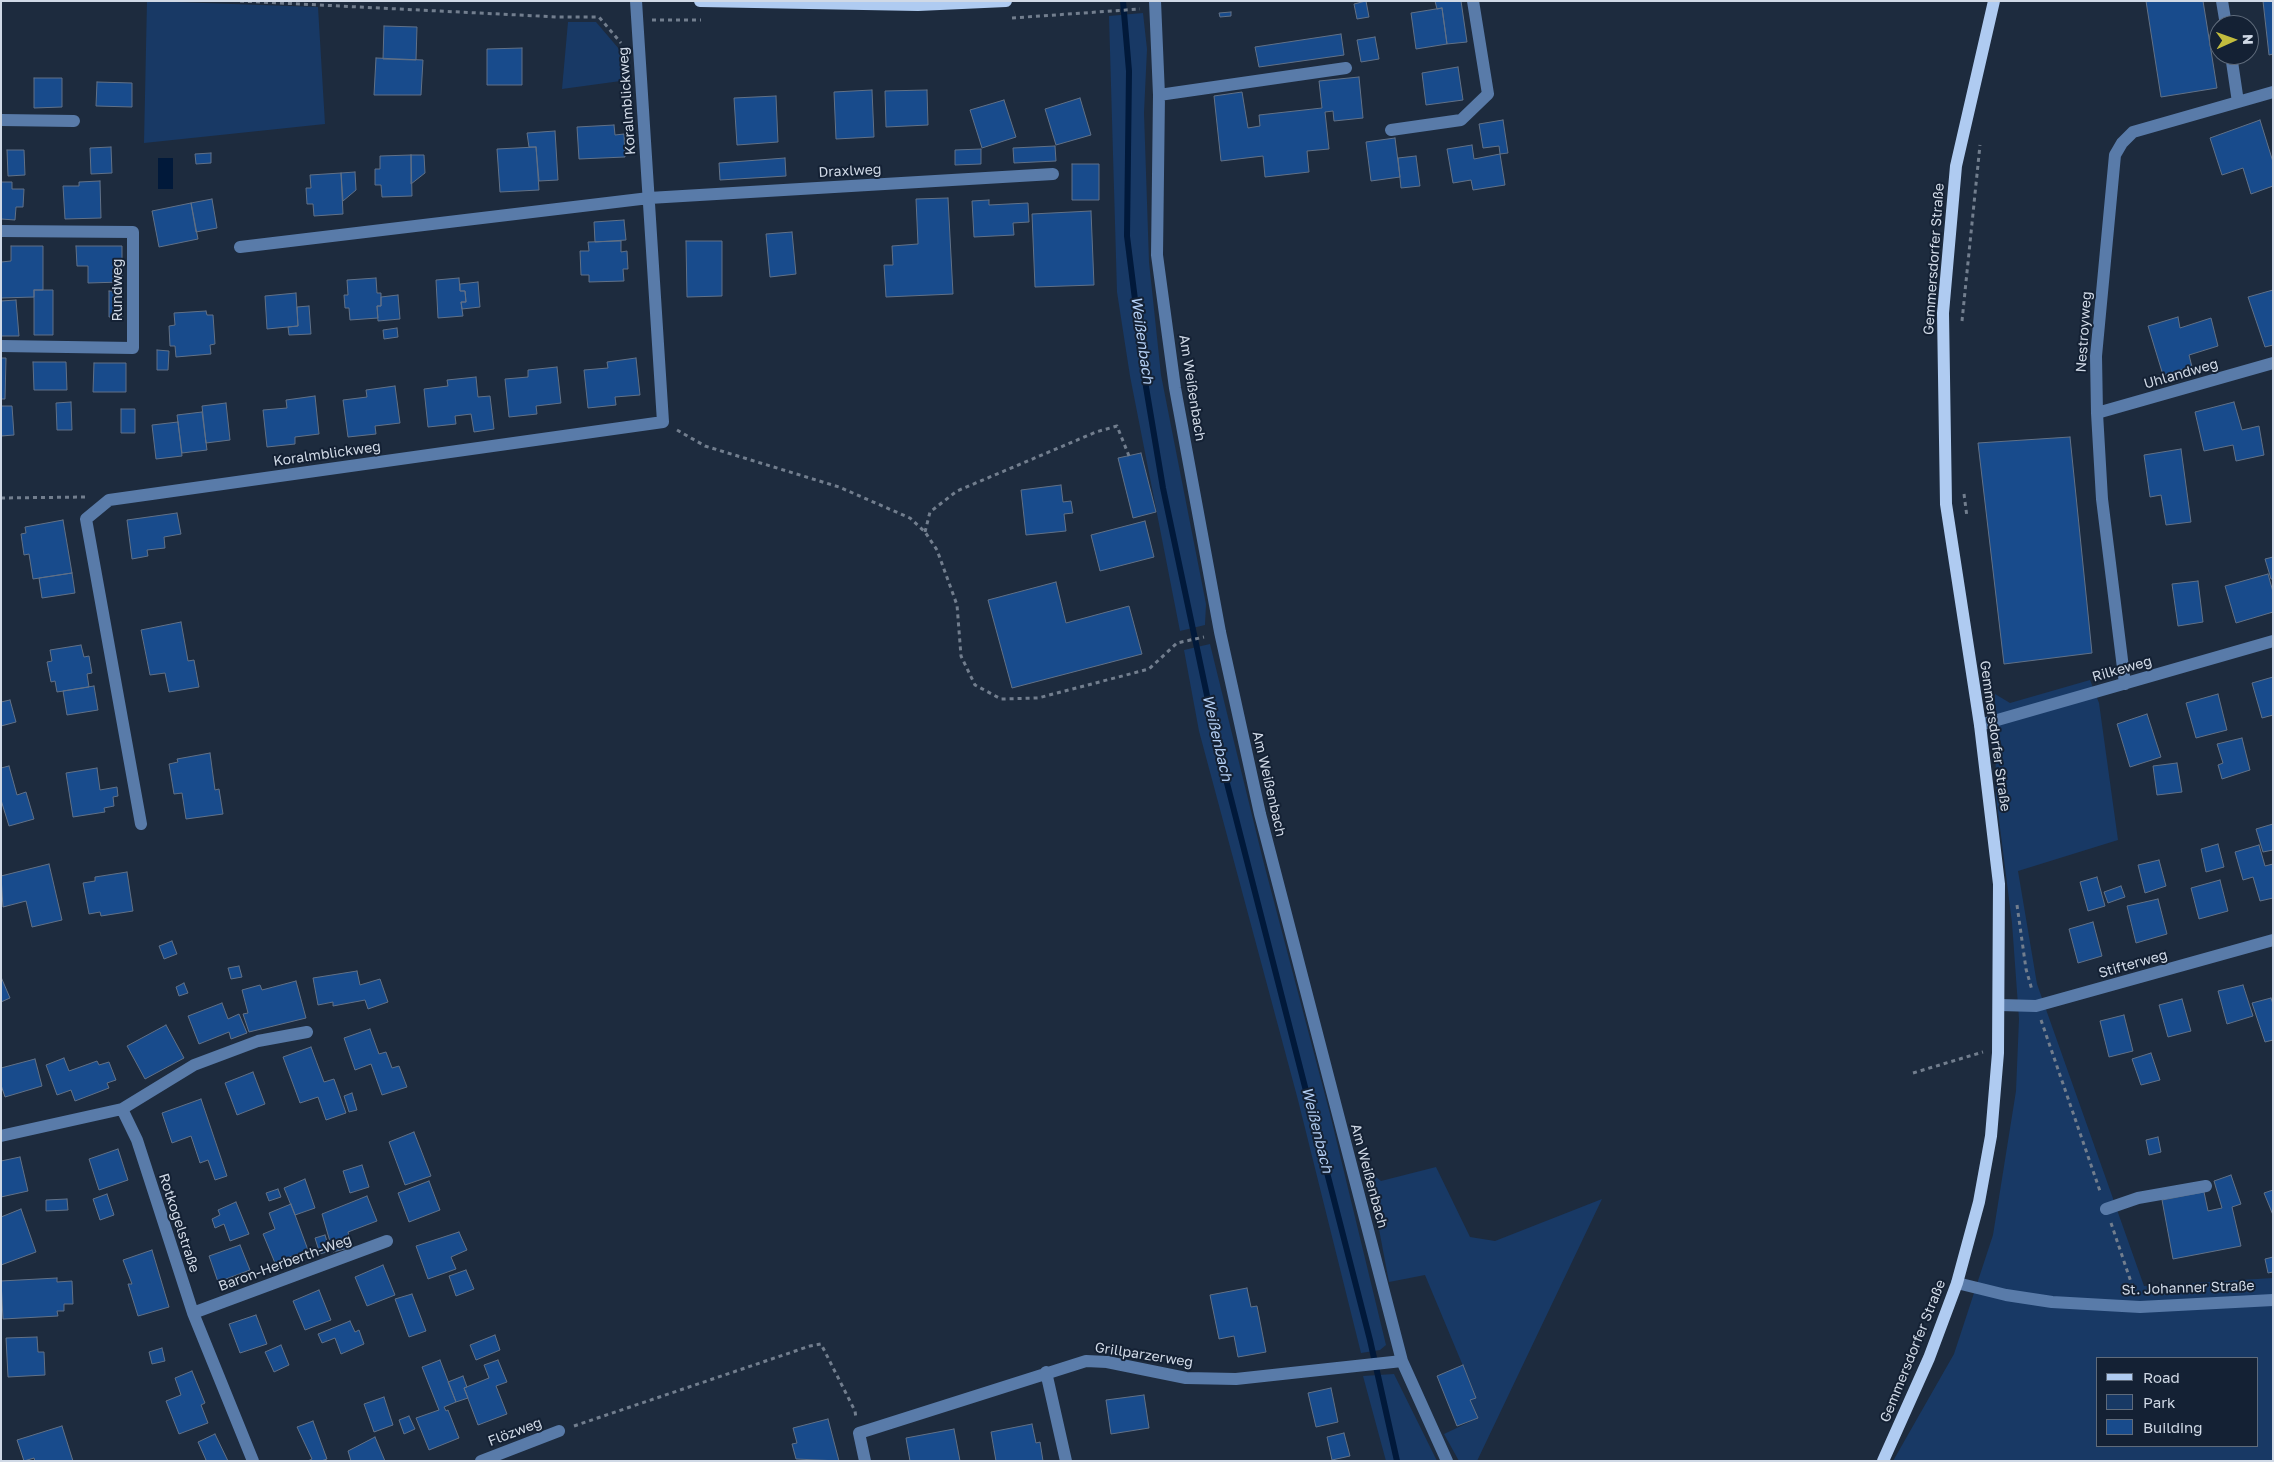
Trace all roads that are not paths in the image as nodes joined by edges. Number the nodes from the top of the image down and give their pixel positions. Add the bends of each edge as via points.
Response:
1 (636, 1) edge
2 (700, 1) edge
3 (1006, 1) edge
4 (1155, 1) edge
5 (1472, 1) edge
6 (1994, 1) edge
7 (2222, 1) edge
8 (2224, 15) edge
9 (2232, 65) edge
10 (1346, 68) dead end
11 (2273, 92) edge
12 (1158, 95) junction
13 (2238, 102) junction
14 (1, 120) edge
15 (74, 120) dead end
16 (1391, 130) dead end
17 (1053, 174) dead end
18 (649, 198) junction
19 (1, 231) edge
20 (240, 247) dead end
21 (1, 346) edge
22 (2273, 363) edge
23 (2097, 413) junction
24 (2273, 641) edge
25 (2125, 684) junction
26 (1980, 725) junction
27 (141, 824) dead end
28 (2273, 940) edge
29 (2000, 1005) junction
30 (307, 1032) dead end
31 (122, 1109) junction
32 (1, 1136) edge
33 (2206, 1186) dead end
34 (2106, 1209) road end
35 (387, 1241) dead end
36 (1957, 1283) junction
37 (2273, 1300) edge
38 (193, 1313) junction
39 (1399, 1361) junction
40 (1046, 1372) junction
41 (559, 1431) road end
42 (253, 1461) edge
43 (481, 1461) edge
44 (865, 1461) edge
45 (1066, 1461) edge
46 (1447, 1461) edge
47 (1883, 1461) edge

1 - 18 street, Koralmblickweg
2 - 3 main road via 918,5
4 - 12 street, Am Weißenbach
5 - 16 street via 1488,94 1462,120
6 - 26 main road, Gemmersdorfer Straße via 1956,166 1943,313 1946,504
7 - 8 street
9 - 13 street
10 - 12 street
11 - 13 street, Nestroyweg
12 - 39 street, Am Weißenbach via 1157,255 1175,388 1220,632 1260,814
13 - 23 street, Nestroyweg via 2133,132 2115,155 2096,356
14 - 15 street
17 - 18 street, Draxlweg
18 - 20 street
18 - 27 street, Koralmblickweg via 663,422 109,500 86,519
19 - 21 street, Rundweg via 134,232 133,348
22 - 23 street, Uhlandweg
23 - 25 street, Nestroyweg via 2102,499
24 - 25 street, Rilkeweg
25 - 26 street, Rilkeweg
26 - 29 main road, Gemmersdorfer Straße via 1999,884
28 - 29 street, Stifterweg via 2036,1006
29 - 36 main road, Gemmersdorfer Straße via 1991,1136 1979,1202
30 - 31 street via 258,1041 194,1065
31 - 32 street
31 - 38 street, Rotkogelstraße via 137,1140
33 - 34 street via 2138,1198
35 - 38 street, Baron-Herberth-Weg
36 - 37 street, St. Johanner Straße via 2052,1302 2140,1307
36 - 47 main road, Gemmersdorfer Straße via 1929,1358
38 - 42 street, Rotkogelstraße
39 - 40 street, Grillparzerweg via 1236,1379 1186,1378 1107,1362 1086,1361
39 - 46 street, Am Weißenbach
40 - 44 street, Grillparzerweg via 859,1433
40 - 45 street
41 - 43 street, Flözweg

